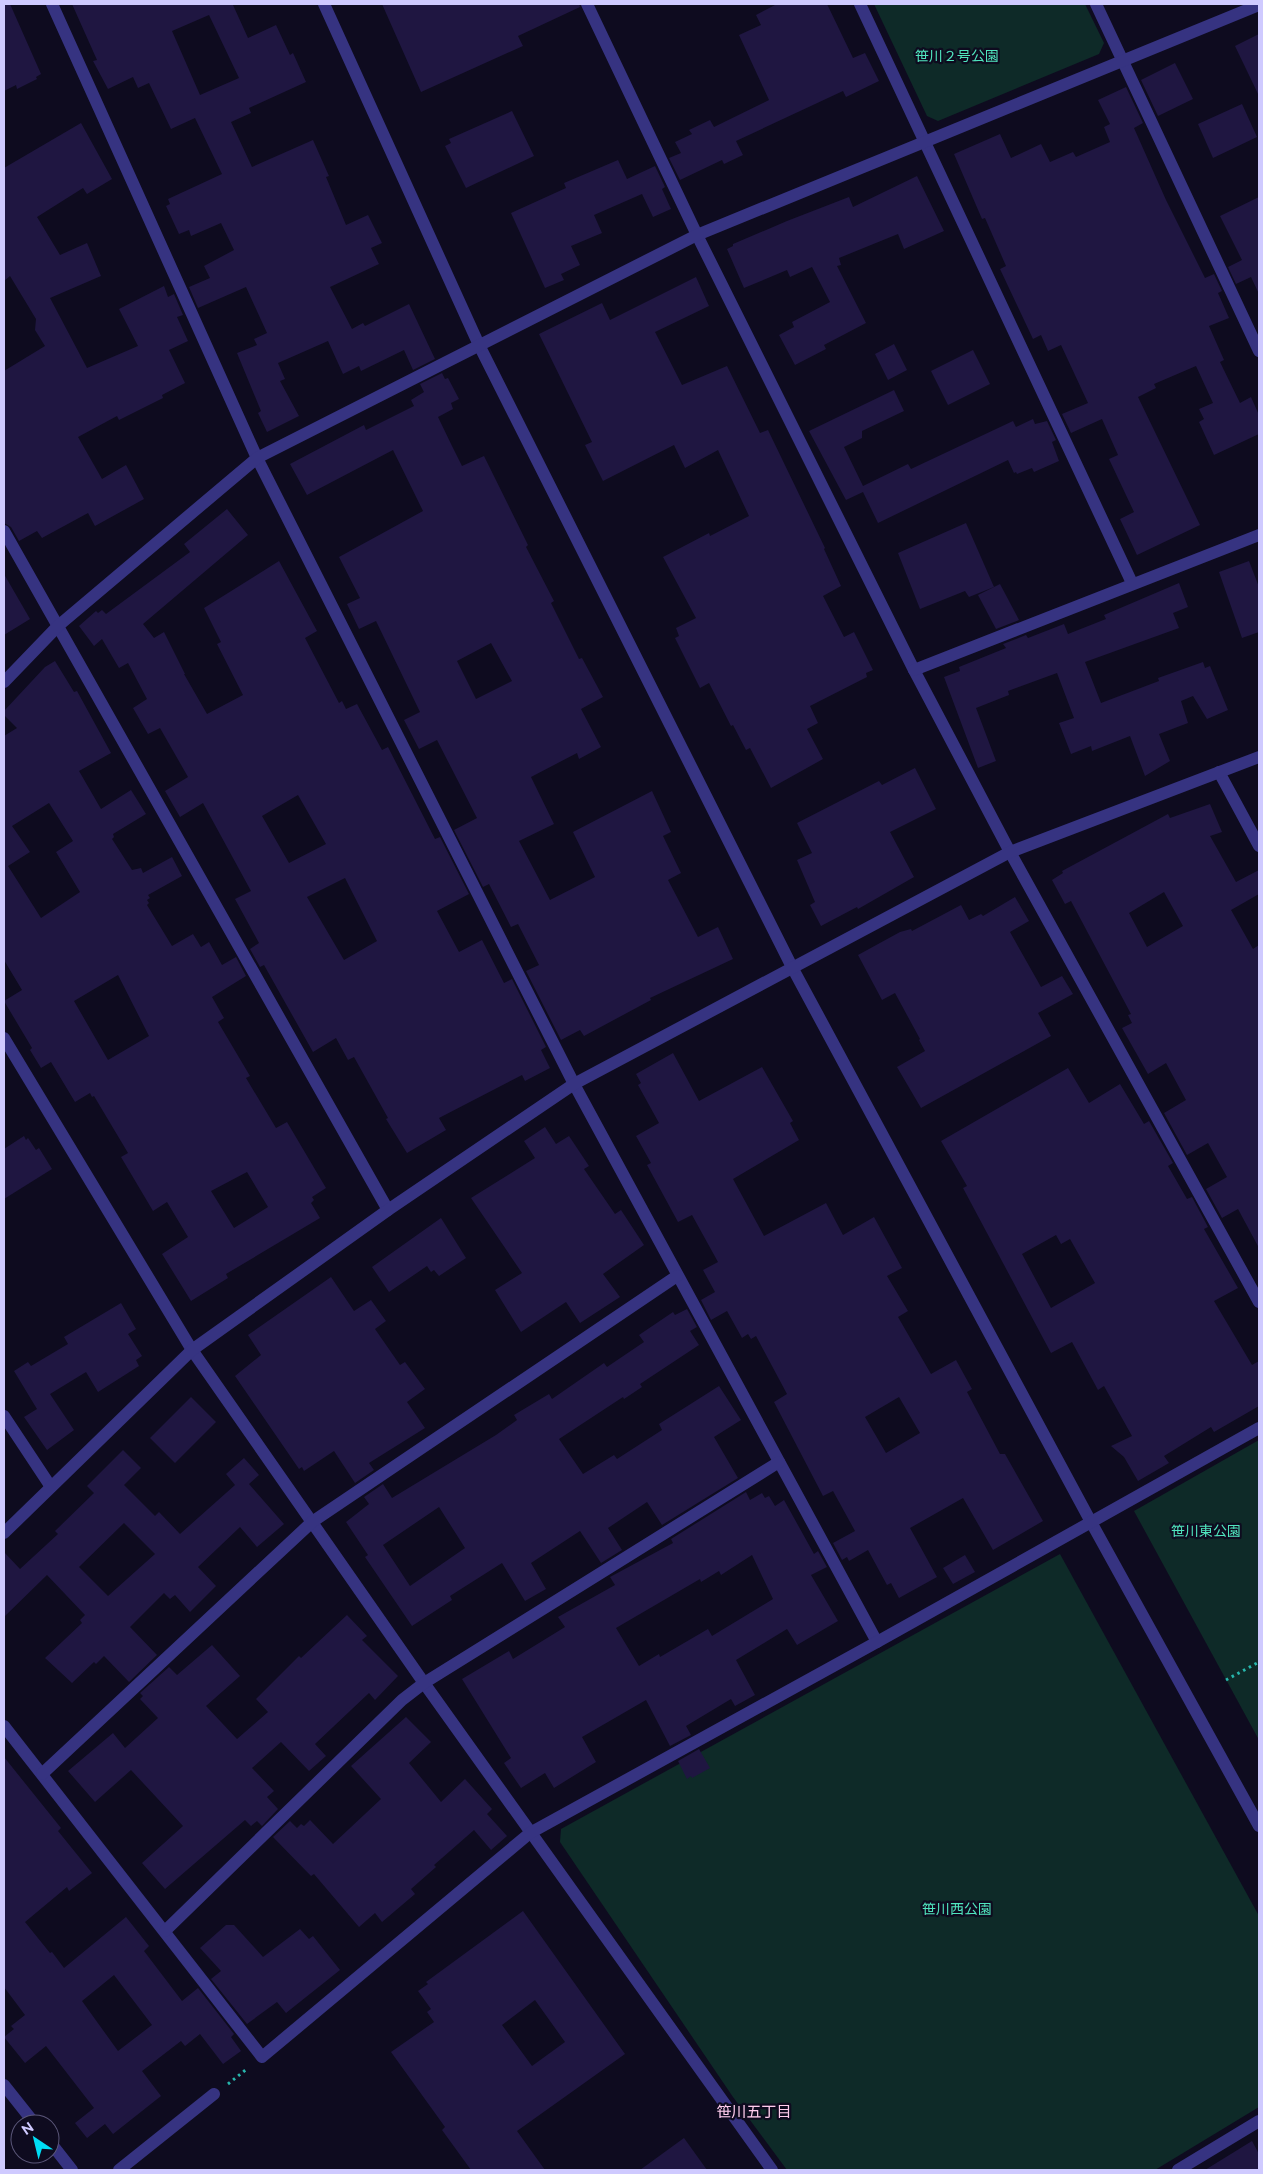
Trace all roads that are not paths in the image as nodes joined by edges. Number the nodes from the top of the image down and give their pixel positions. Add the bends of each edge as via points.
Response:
1 (52, 4) edge
2 (324, 4) edge
3 (588, 4) edge
4 (860, 4) edge
5 (1096, 4) edge
6 (1259, 5) edge
7 (1123, 62) junction
8 (925, 142) junction
9 (697, 235) junction
10 (480, 345) junction
11 (1259, 351) edge
12 (257, 458) junction
13 (4, 531) edge
14 (1259, 535) edge
15 (1132, 583) junction
16 (58, 626) junction
17 (914, 670) junction
18 (4, 682) edge
19 (1259, 757) edge
20 (1220, 772) junction
21 (1259, 846) edge
22 (1010, 852) junction
23 (792, 967) junction
24 (4, 1038) edge
25 (574, 1084) junction
26 (388, 1210) junction
27 (678, 1276) junction
28 (1259, 1302) edge
29 (192, 1350) junction
30 (4, 1416) edge
31 (1259, 1428) edge
32 (779, 1462) junction
33 (51, 1486) junction
34 (312, 1522) junction
35 (1091, 1522) junction
36 (4, 1534) edge
37 (877, 1642) junction
38 (424, 1683) junction
39 (4, 1726) edge
40 (42, 1774) junction
41 (1259, 1826) edge
42 (530, 1832) junction
43 (164, 1931) junction
44 (4, 2085) edge
45 (214, 2094) road end
46 (27, 2114) edge
47 (1259, 2120) edge
48 (60, 2155) edge
49 (72, 2170) edge
50 (119, 2170) edge
51 (772, 2170) edge
52 (1178, 2170) edge

1 - 12 street
2 - 10 street
3 - 9 street
4 - 8 street
5 - 7 street
6 - 7 street
7 - 8 street
7 - 11 street
8 - 9 street
8 - 15 street
9 - 10 street
9 - 17 street
10 - 12 street
10 - 23 street
12 - 16 street
12 - 25 street
13 - 16 street
14 - 15 street
15 - 17 street
16 - 18 street
16 - 26 street
17 - 22 street
19 - 20 street
20 - 21 street
20 - 22 street
22 - 23 street
22 - 28 street
23 - 25 street
23 - 35 street
24 - 29 street
25 - 26 street
25 - 27 street
26 - 29 street
27 - 32 street
27 - 34 street
29 - 33 street
29 - 34 street
30 - 33 street
31 - 35 street
32 - 37 street
32 - 38 street
33 - 36 street
34 - 38 street
34 - 40 street
35 - 37 street
35 - 41 street
37 - 42 street
38 - 42 street
38 - 43 street via 402,1700
39 - 40 street
40 - 43 street
42 - 43 street via 262,2057
42 - 51 street
44 - 46 street
45 - 50 street
47 - 52 street
48 - 49 street

